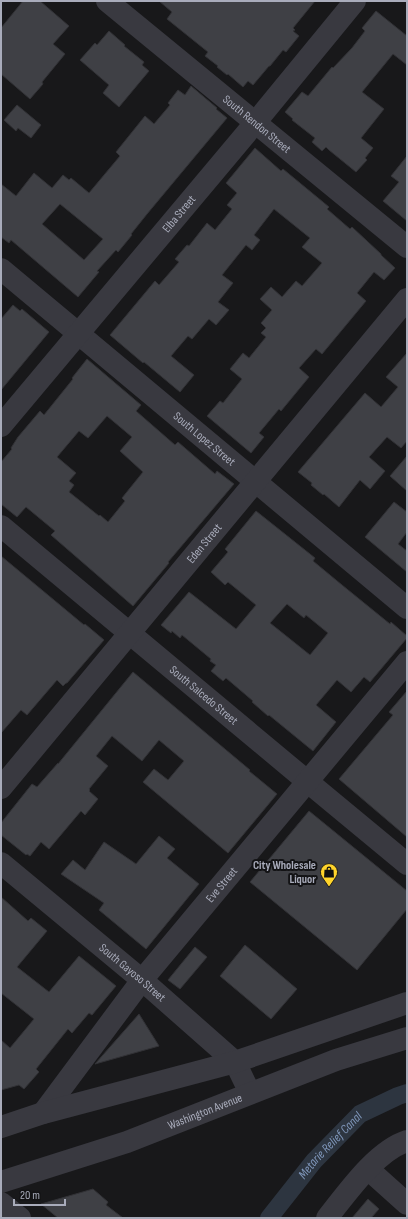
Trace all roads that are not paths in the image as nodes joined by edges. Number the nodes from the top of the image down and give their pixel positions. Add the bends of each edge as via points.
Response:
1 (107, 1) edge
2 (355, 1) edge
3 (255, 123) junction
4 (407, 247) edge
5 (1, 269) edge
6 (407, 299) edge
7 (78, 333) junction
8 (1, 426) edge
9 (256, 482) junction
10 (1, 526) edge
11 (407, 608) edge
12 (129, 634) junction
13 (407, 662) edge
14 (308, 782) junction
15 (1, 788) edge
16 (1, 863) edge
17 (407, 864) edge
18 (142, 980) junction
19 (407, 1003) edge
20 (407, 1038) edge
21 (235, 1062) junction
22 (250, 1093) junction
23 (43, 1113) junction
24 (1, 1127) edge
25 (407, 1141) edge
26 (368, 1169) junction
27 (1, 1182) edge
28 (1, 1202) edge
29 (407, 1204) edge
30 (20, 1218) edge
31 (327, 1218) edge

1 - 3 street, South Rendon Street
2 - 3 street, Elba Street
3 - 4 street, South Rendon Street
3 - 7 street, Elba Street
5 - 7 street, South Lopez Street
6 - 9 street, Eden Street
7 - 8 street, Elba Street
7 - 9 street, South Lopez Street
9 - 11 street, South Lopez Street
9 - 12 street, Eden Street
10 - 12 street, South Salcedo Street
12 - 14 street, South Salcedo Street
12 - 15 street, Eden Street
13 - 14 street, Eve Street
14 - 17 street, South Salcedo Street
14 - 18 street, Eve Street
16 - 18 street, South Gayoso Street
18 - 21 street, South Gayoso Street
18 - 23 street, Eve Street
19 - 21 street
20 - 22 street, Washington Avenue via 336,1060
21 - 22 street, South Gayoso Street
21 - 23 street
22 - 27 street, Washington Avenue via 127,1142
23 - 24 street
25 - 26 street via 384,1154
26 - 29 street
26 - 31 street
28 - 30 street

